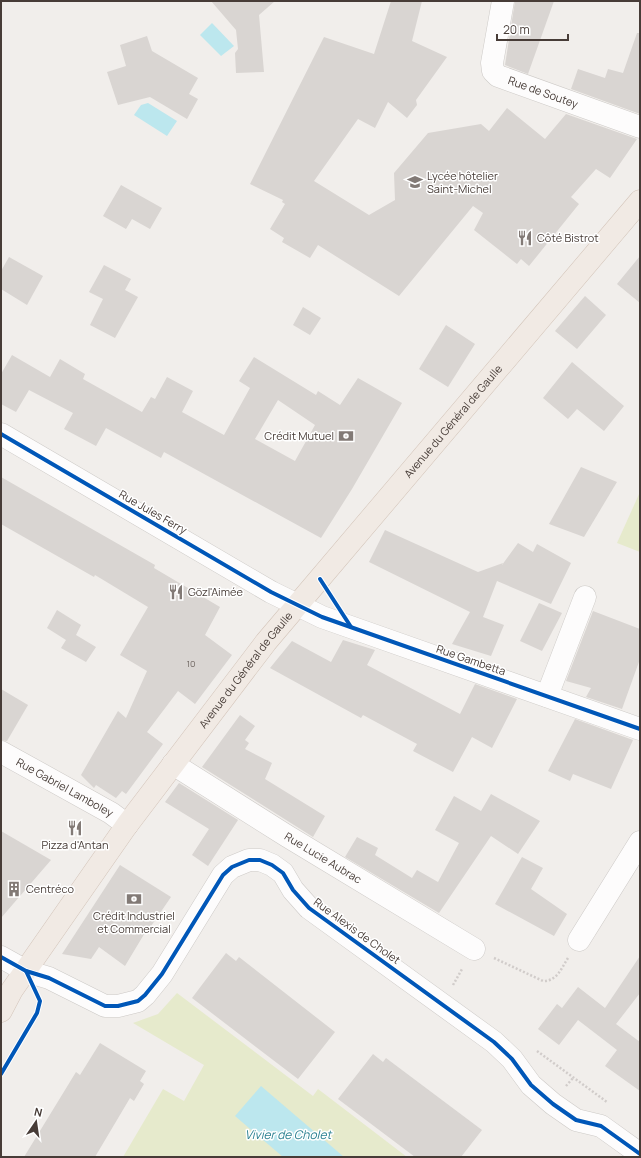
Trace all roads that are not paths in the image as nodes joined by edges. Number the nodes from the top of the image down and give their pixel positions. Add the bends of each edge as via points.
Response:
1 (503, 1) edge
2 (640, 127) edge
3 (640, 201) edge
4 (1, 434) edge
5 (585, 597) dead end
6 (298, 605) junction
7 (547, 696) junction
8 (640, 729) edge
9 (1, 752) edge
10 (173, 764) junction
11 (127, 825) junction
12 (640, 842) edge
13 (579, 940) road end
14 (474, 949) road end
15 (1, 957) edge
16 (26, 971) junction
17 (1, 1011) edge
18 (640, 1154) edge

1 - 2 street, Rue de Soutey via 492,63 493,71 498,76
3 - 6 main road, Avenue du Général de Gaulle
4 - 6 street, Rue Jules Ferry via 271,592
5 - 7 street
6 - 7 street, Rue Gambetta via 322,618
6 - 10 main road, Avenue du Général de Gaulle via 266,642
7 - 8 street, Rue Gambetta
9 - 11 street, Rue Gabriel Lamboley via 111,813
10 - 11 main road, Avenue du Général de Gaulle
10 - 14 street, Rue Lucie Aubrac
11 - 16 main road, Avenue du Général de Gaulle
12 - 13 street
15 - 16 street, Rue Alexis de Cholet
16 - 17 main road, Avenue du Général de Gaulle
16 - 18 street, Rue Alexis de Cholet via 49,978 105,1006 138,1001 162,974 223,875 232,867 249,860 260,860 283,873 293,890 309,908 494,1042 512,1059 531,1085 553,1104 576,1120 601,1126

